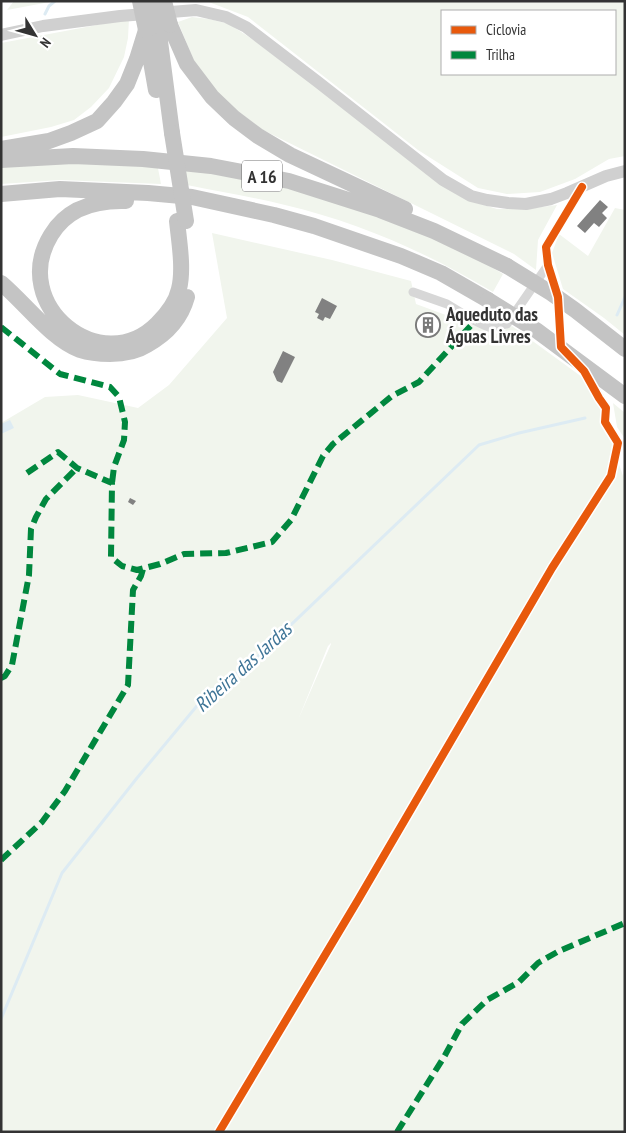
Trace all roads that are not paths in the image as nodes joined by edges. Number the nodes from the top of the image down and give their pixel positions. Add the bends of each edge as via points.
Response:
1 (140, 1) edge
2 (153, 1) edge
3 (164, 1) edge
4 (158, 27) junction
5 (1, 35) edge
6 (1, 149) edge
7 (1, 160) edge
8 (625, 171) edge
9 (582, 187) junction
10 (1, 194) edge
11 (222, 204) junction
12 (182, 221) junction
13 (504, 264) junction
14 (548, 265) junction
15 (1, 283) edge
16 (413, 292) dead end
17 (625, 349) edge
18 (625, 396) edge
19 (219, 1132) edge

1 - 4 highway, A 16, bridge
2 - 4 highway, A 16, bridge
3 - 4 highway, A 16, bridge
4 - 6 highway, A 16 via 137,59 127,84 97,120 49,141
4 - 12 highway, A 16, bridge via 168,132
4 - 13 highway, A 16 via 212,97 258,136 290,155 484,248
5 - 9 main road via 120,16 196,10 226,17 246,27 443,180 471,196 508,204 526,204
7 - 13 highway, A 16 via 73,156 144,159 211,166 289,181 380,210
8 - 9 main road
9 - 14 street via 546,247
10 - 11 highway, A 16 via 60,189 183,196
11 - 12 highway, A 16 via 116,200 86,205 57,225 47,241 40,260 44,297 66,327 99,342 119,343 151,330 164,318 180,288
11 - 18 highway, A 16, bridge via 274,215 352,239 441,273 557,346
12 - 15 highway, A 16 via 192,260 191,286 184,308 158,340 140,350 98,354 80,350 62,340
13 - 17 highway, A 16, bridge via 575,310
14 - 16 street via 507,324 488,327 447,304
14 - 19 street via 558,298 562,347 584,371 606,408 605,422 618,443 611,476 552,568

